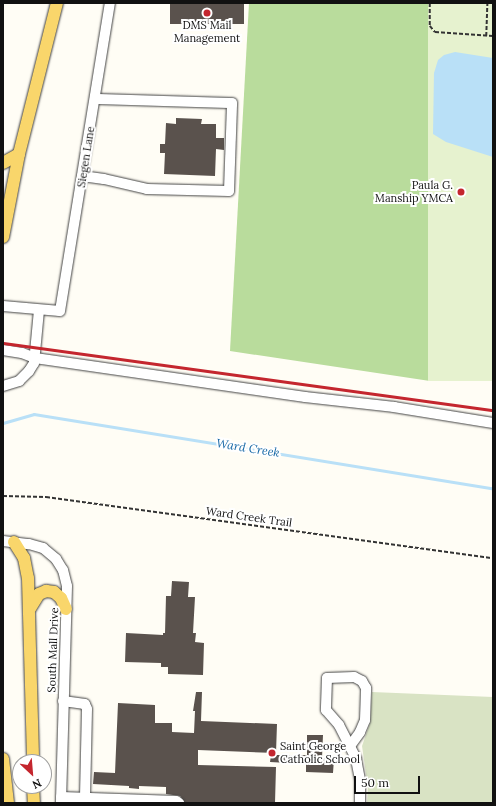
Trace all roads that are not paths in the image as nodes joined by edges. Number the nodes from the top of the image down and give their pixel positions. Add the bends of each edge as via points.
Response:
1 (57, 3) edge
2 (110, 3) edge
3 (95, 99) junction
4 (19, 154) junction
5 (3, 163) edge
6 (82, 176) junction
7 (3, 237) edge
8 (3, 306) edge
9 (40, 310) junction
10 (3, 350) edge
11 (35, 358) junction
12 (3, 386) edge
13 (493, 423) edge
14 (9, 542) edge
15 (66, 609) junction
16 (29, 610) junction
17 (64, 700) junction
18 (350, 746) junction
19 (33, 754) edge
20 (3, 759) edge
21 (84, 798) junction
22 (61, 800) edge
23 (98, 801) edge
24 (8, 803) edge
25 (179, 803) edge
26 (360, 803) edge

1 - 4 main road
2 - 3 street, Siegen Lane
3 - 6 street, Siegen Lane
3 - 6 street via 232,103 229,191 147,189
4 - 5 main road
4 - 7 main road
6 - 9 street, Siegen Lane via 60,312
8 - 9 street
9 - 11 street
10 - 11 street
11 - 12 street via 30,371 19,381
11 - 13 street
14 - 15 street, South Mall Drive via 43,548 56,559 64,570 67,586
14 - 16 main road via 24,558 28,578
15 - 16 main road via 54,592 46,591 39,594
15 - 17 street, South Mall Drive
16 - 19 main road
17 - 21 street via 85,704 87,709
17 - 22 street, South Mall Drive
18 - 18 street via 339,725 326,710 327,678 354,677 362,681 366,688 365,720
18 - 26 street via 359,769
20 - 24 main road
21 - 22 street
21 - 23 street
23 - 25 street

